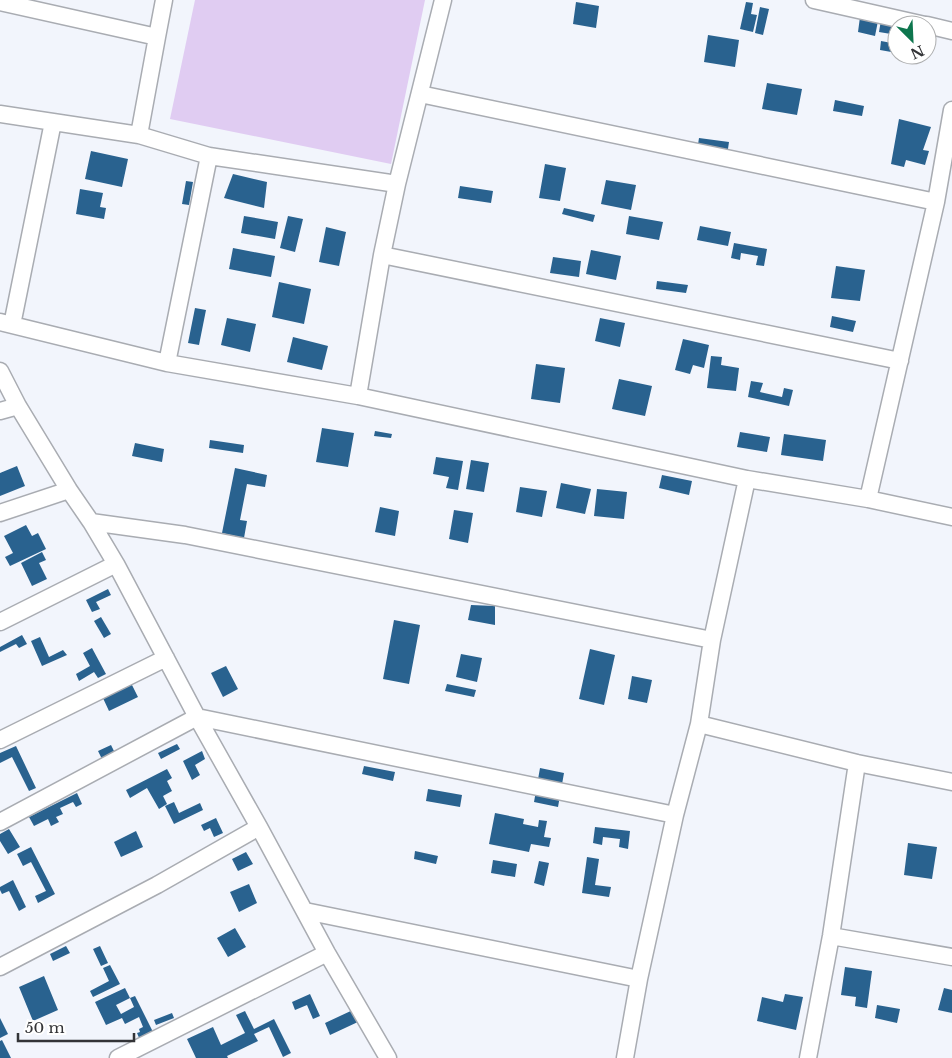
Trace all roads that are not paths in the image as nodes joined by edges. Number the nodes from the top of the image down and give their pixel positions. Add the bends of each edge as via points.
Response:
1 (164, 0) edge
2 (443, 0) edge
3 (814, 0) edge
4 (0, 2) edge
5 (887, 16) edge
6 (937, 28) edge
7 (952, 31) edge
8 (156, 37) junction
9 (420, 94) junction
10 (952, 110) edge
11 (0, 114) edge
12 (53, 122) junction
13 (139, 135) junction
14 (209, 156) junction
15 (397, 184) junction
16 (936, 202) junction
17 (382, 255) junction
18 (6, 324) edge
19 (900, 361) junction
20 (167, 363) junction
21 (0, 371) edge
22 (358, 396) junction
23 (18, 406) junction
24 (0, 411) edge
25 (747, 479) junction
26 (69, 490) junction
27 (868, 498) junction
28 (0, 513) edge
29 (952, 517) edge
30 (91, 522) junction
31 (116, 564) junction
32 (0, 622) edge
33 (712, 640) junction
34 (166, 658) junction
35 (197, 717) junction
36 (699, 724) junction
37 (0, 740) edge
38 (857, 763) junction
39 (952, 782) edge
40 (675, 816) junction
41 (0, 822) edge
42 (259, 827) junction
43 (305, 912) junction
44 (830, 936) junction
45 (327, 953) junction
46 (952, 957) edge
47 (0, 967) edge
48 (639, 979) junction
49 (118, 1058) edge
50 (388, 1058) edge
51 (625, 1058) edge
52 (808, 1058) edge

1 - 8 street
2 - 9 street
3 - 5 street
4 - 8 street
6 - 7 street
8 - 13 street
9 - 15 street
9 - 16 street
10 - 16 street
11 - 12 street
12 - 13 street
12 - 18 street
13 - 14 street
14 - 15 street
14 - 20 street
15 - 17 street
16 - 19 street
17 - 19 street
17 - 22 street
18 - 20 street
19 - 27 street
20 - 22 street
21 - 23 street
22 - 25 street
23 - 24 street
23 - 26 street
25 - 27 street
25 - 33 street
26 - 28 street
26 - 30 street
27 - 29 street
30 - 31 street
30 - 33 street via 186,535
31 - 32 street
31 - 34 street
33 - 36 street
34 - 35 street
34 - 37 street
35 - 40 street
35 - 41 street
35 - 42 street
36 - 38 street
36 - 40 street
38 - 39 street
38 - 44 street
40 - 48 street
42 - 43 street
42 - 47 street via 157,885
43 - 45 street
43 - 48 street
44 - 46 street
44 - 52 street
45 - 49 street
45 - 50 street
48 - 51 street

